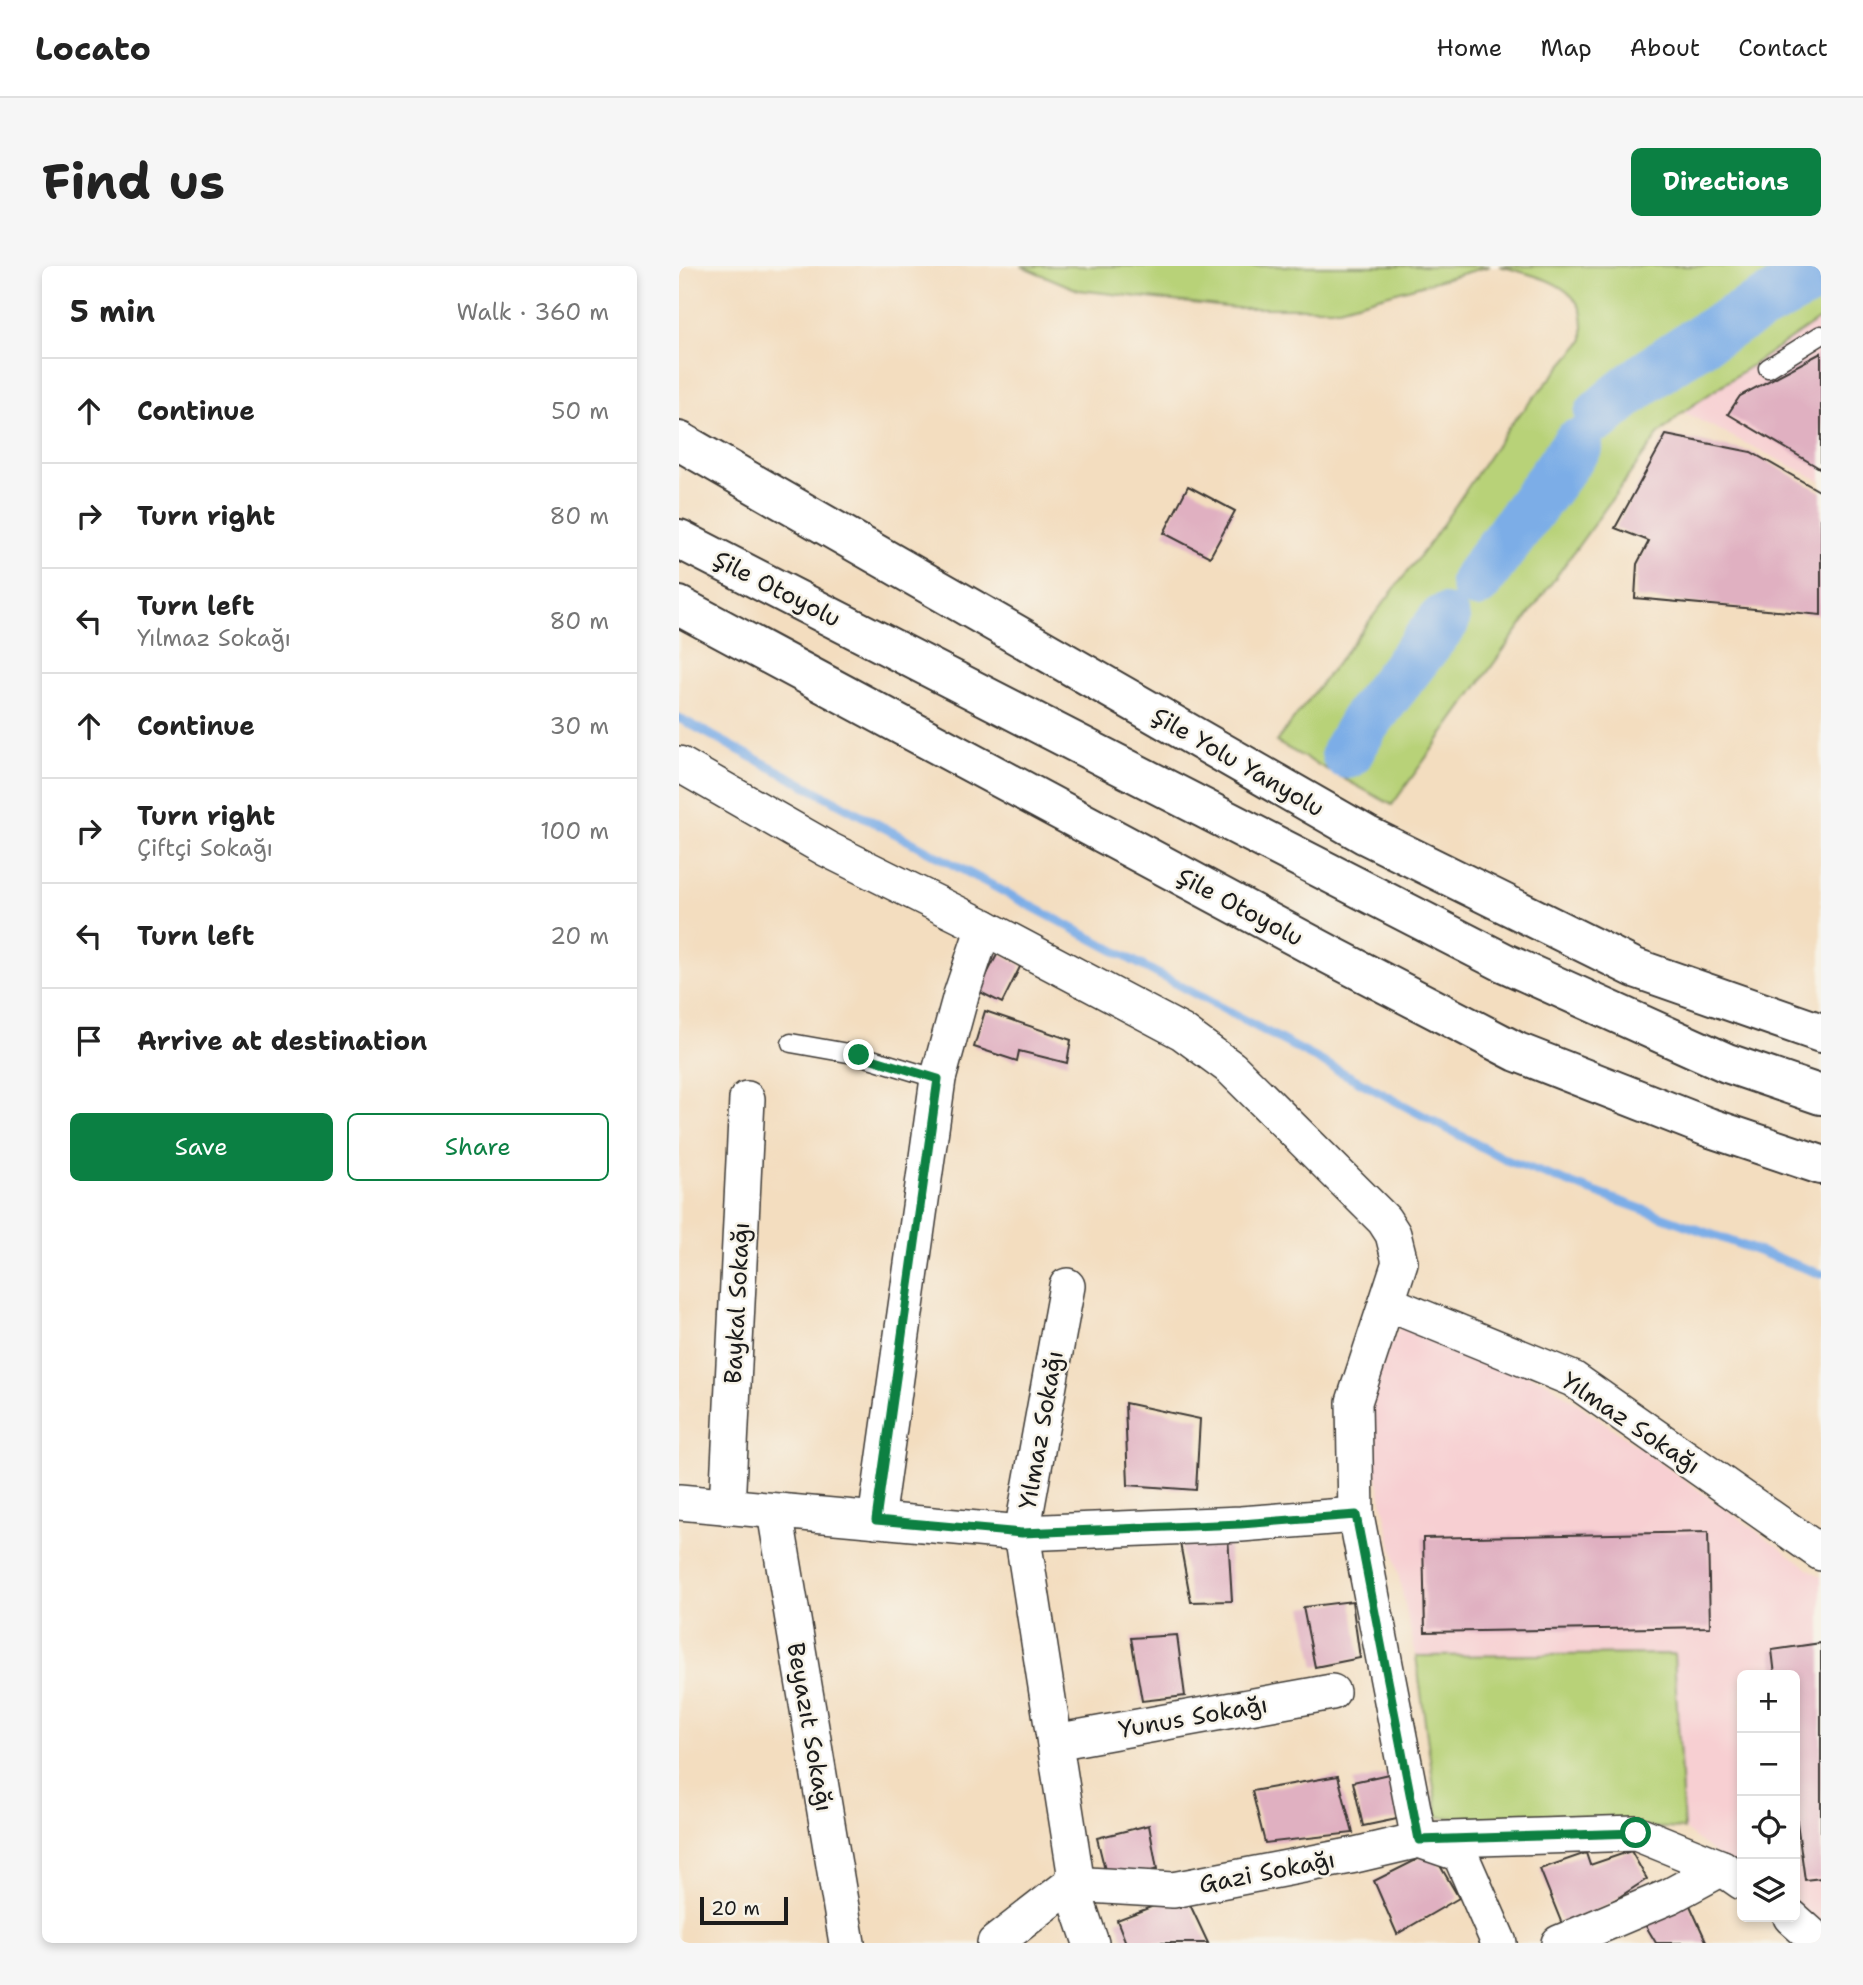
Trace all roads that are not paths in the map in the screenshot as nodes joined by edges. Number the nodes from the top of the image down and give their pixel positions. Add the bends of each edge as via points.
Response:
1 (1821, 335) edge
2 (1768, 368) dead end
3 (679, 441) edge
4 (679, 539) edge
5 (679, 606) edge
6 (679, 764) edge
7 (984, 927) junction
8 (1821, 1033) edge
9 (791, 1043) dead end
10 (938, 1079) junction
11 (1821, 1095) edge
12 (747, 1099) dead end
13 (1821, 1165) edge
14 (1067, 1286) dead end
15 (1387, 1303) junction
16 (679, 1502) edge
17 (727, 1507) junction
18 (775, 1512) junction
19 (1356, 1515) junction
20 (876, 1520) junction
21 (1022, 1533) junction
22 (1821, 1553) edge
23 (1332, 1692) dead end
24 (1055, 1742) junction
25 (1419, 1840) junction
26 (1732, 1875) edge
27 (1070, 1884) junction
28 (1797, 1922) edge
29 (847, 1943) edge
30 (995, 1943) edge
31 (1091, 1943) edge
32 (1499, 1943) edge
33 (1559, 1943) edge
34 (1820, 1943) edge

1 - 2 lane
3 - 8 main road, Şile Yolu Yanyolu via 1366,835 1635,968
4 - 11 main road, Şile Otoyolu via 1505,963 1727,1063
5 - 13 main road, Şile Otoyolu via 1517,1052
6 - 7 street via 827,849
7 - 10 street
7 - 15 street via 1173,1027 1231,1068 1384,1220 1400,1262
9 - 10 lane via 859,1055
10 - 20 street
12 - 17 street, Baykal Sokağı
14 - 21 street, Yılmaz Sokağı
15 - 19 street via 1354,1402
15 - 22 street, Yılmaz Sokağı via 1573,1379
16 - 17 street
17 - 18 street
18 - 20 street
18 - 29 street, Beyazıt Sokağı
19 - 21 street, Yılmaz Sokağı
19 - 25 street
20 - 21 street
21 - 24 street
23 - 24 street, Yunus Sokağı
24 - 27 street via 1075,1872
25 - 26 street, Gazi Sokağı via 1636,1833
25 - 27 street, Gazi Sokağı via 1173,1890
25 - 32 street via 1460,1854
26 - 33 street via 1669,1896
27 - 30 street
27 - 31 street
28 - 34 street

